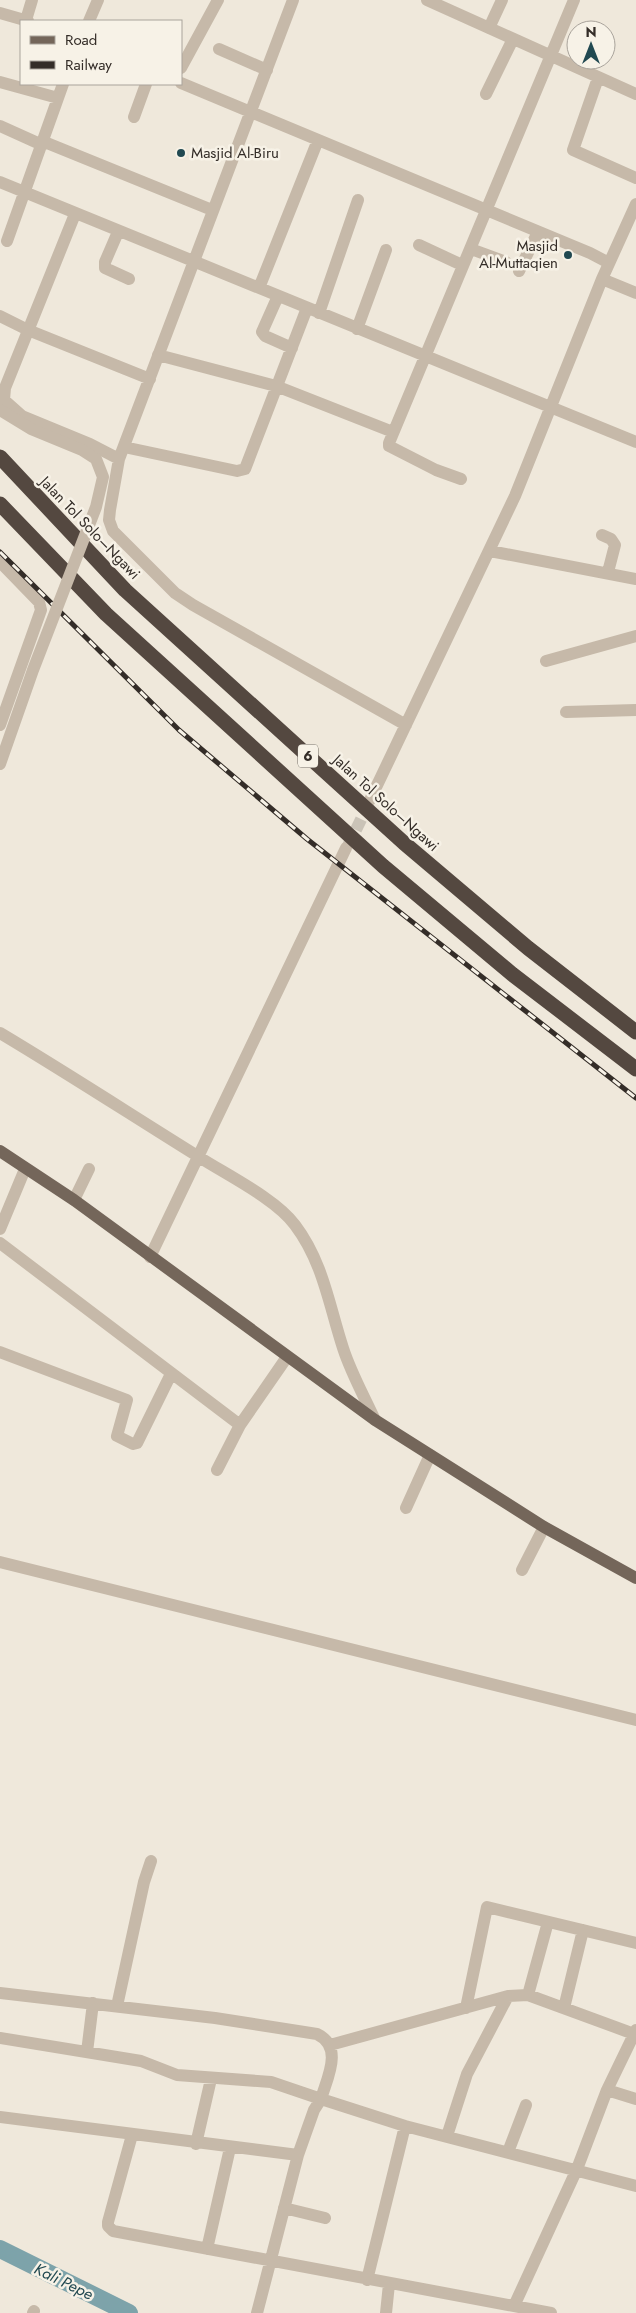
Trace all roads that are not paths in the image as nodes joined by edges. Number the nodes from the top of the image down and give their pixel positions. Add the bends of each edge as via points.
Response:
1 (32, 0) edge
2 (98, 0) edge
3 (218, 0) edge
4 (293, 0) edge
5 (427, 0) edge
6 (502, 0) edge
7 (574, 0) edge
8 (0, 13) edge
9 (24, 20) edge
10 (27, 20) edge
11 (89, 20) edge
12 (489, 28) junction
13 (512, 39) junction
14 (219, 49) dead end
15 (549, 56) junction
16 (182, 66) edge
17 (267, 70) junction
18 (598, 78) junction
19 (0, 82) edge
20 (182, 83) edge
21 (63, 85) edge
22 (146, 85) edge
23 (486, 94) dead end
24 (636, 94) edge
25 (58, 98) junction
26 (251, 113) junction
27 (134, 117) dead end
28 (0, 126) edge
29 (318, 140) junction
30 (41, 143) junction
31 (636, 178) edge
32 (0, 182) edge
33 (23, 191) junction
34 (358, 200) dead end
35 (636, 204) edge
36 (212, 210) junction
37 (486, 210) junction
38 (75, 214) junction
39 (118, 232) junction
40 (538, 232) junction
41 (7, 241) dead end
42 (419, 244) dead end
43 (471, 249) junction
44 (386, 250) dead end
45 (193, 261) junction
46 (506, 262) dead end
47 (609, 263) junction
48 (462, 265) junction
49 (519, 271) dead end
50 (129, 279) dead end
51 (602, 279) junction
52 (259, 288) junction
53 (636, 293) edge
54 (278, 296) junction
55 (313, 310) junction
56 (0, 316) edge
57 (358, 329) junction
58 (28, 330) junction
59 (292, 348) junction
60 (158, 355) junction
61 (424, 356) junction
62 (150, 379) junction
63 (276, 386) junction
64 (550, 409) junction
65 (0, 410) edge
66 (393, 432) junction
67 (636, 442) edge
68 (124, 447) junction
69 (0, 457) edge
70 (119, 460) junction
71 (461, 479) dead end
72 (0, 504) edge
73 (602, 535) dead end
74 (490, 551) junction
75 (0, 562) edge
76 (608, 572) junction
77 (636, 579) edge
78 (636, 636) edge
79 (546, 661) dead end
80 (636, 710) edge
81 (566, 712) dead end
82 (0, 725) edge
83 (406, 725) junction
84 (0, 764) edge
85 (370, 800) tunnel mouth
86 (346, 848) tunnel mouth
87 (636, 1032) edge
88 (0, 1033) edge
89 (636, 1069) edge
90 (0, 1151) edge
91 (197, 1156) junction
92 (25, 1169) junction
93 (89, 1169) dead end
94 (74, 1200) junction
95 (0, 1229) edge
96 (0, 1243) edge
97 (150, 1257) junction
98 (0, 1352) edge
99 (287, 1357) junction
100 (171, 1374) junction
101 (375, 1420) junction
102 (240, 1425) junction
103 (430, 1455) junction
104 (217, 1470) dead end
105 (406, 1508) dead end
106 (544, 1527) junction
107 (0, 1562) edge
108 (522, 1570) dead end
109 (636, 1578) edge
110 (636, 1720) edge
111 (151, 1861) dead end
112 (548, 1922) junction
113 (583, 1930) junction
114 (636, 1942) edge
115 (0, 1993) edge
116 (528, 1995) junction
117 (508, 1996) junction
118 (93, 2003) junction
119 (117, 2006) junction
120 (466, 2008) junction
121 (564, 2008) junction
122 (635, 2032) edge
123 (0, 2038) edge
124 (330, 2045) junction
125 (87, 2052) junction
126 (211, 2079) junction
127 (607, 2090) junction
128 (321, 2099) junction
129 (636, 2099) edge
130 (526, 2105) dead end
131 (0, 2117) edge
132 (405, 2126) junction
133 (132, 2135) junction
134 (447, 2136) junction
135 (196, 2144) junction
136 (230, 2148) junction
137 (508, 2152) junction
138 (298, 2155) junction
139 (576, 2169) junction
140 (636, 2186) edge
141 (284, 2208) junction
142 (325, 2218) dead end
143 (207, 2249) junction
144 (270, 2261) junction
145 (366, 2280) junction
146 (388, 2284) junction
147 (514, 2306) junction
148 (492, 2308) edge
149 (257, 2313) edge
150 (386, 2313) edge
151 (551, 2313) edge

1 - 10 street
2 - 11 street
3 - 16 street
4 - 17 street
5 - 12 street
6 - 12 street
7 - 15 street
8 - 9 street
12 - 13 street
13 - 15 street
13 - 23 street
14 - 17 street
15 - 18 street
15 - 37 street
17 - 26 street
18 - 24 street
18 - 31 street via 573,150
19 - 25 street
20 - 26 street
21 - 25 street
22 - 27 street
25 - 30 street
26 - 29 street
26 - 36 street
28 - 30 street
29 - 37 street
29 - 52 street
30 - 33 street
30 - 36 street
32 - 33 street
33 - 38 street
33 - 41 street
34 - 55 street
35 - 47 street
36 - 45 street
37 - 40 street
37 - 43 street
38 - 39 street
38 - 58 street
39 - 45 street
39 - 50 street via 105,268
40 - 47 street
40 - 49 street
42 - 48 street
43 - 46 street
43 - 48 street
44 - 57 street
45 - 52 street
45 - 60 street
47 - 51 street
48 - 61 street
51 - 53 street
51 - 64 street
52 - 54 street
54 - 55 street
54 - 59 street via 262,332
55 - 57 street
55 - 59 street
56 - 58 street
57 - 61 street
58 - 62 street
58 - 70 street via 5,388 4,400 22,416 90,444
59 - 63 street
60 - 62 street
60 - 63 street
61 - 64 street
61 - 66 street
62 - 68 street
63 - 66 street
63 - 68 street via 245,470
64 - 67 street
64 - 74 street
65 - 84 street, bridge via 31,429 96,459 103,477 96,507 32,670
66 - 71 street via 389,446
68 - 70 street
69 - 87 highway, Jalan Tol Solo–Ngawi / 6 via 125,590 397,837 528,948
70 - 83 street via 109,520 113,531 175,593
72 - 89 highway, 6 via 106,614 383,866 512,974
73 - 76 street via 615,544
74 - 76 street
74 - 83 street
75 - 82 street via 39,602 41,610
76 - 77 street
78 - 79 street
80 - 81 street
83 - 85 street
86 - 91 street
88 - 91 street
90 - 92 main road
91 - 97 street
91 - 101 street via 252,1190 295,1224 317,1262 343,1349
92 - 94 main road
92 - 95 street
93 - 94 street
94 - 97 main road
96 - 100 street
97 - 99 main road
98 - 100 street via 127,1400 117,1436 134,1444 138,1443
99 - 101 main road
99 - 102 street
100 - 102 street
101 - 103 main road
102 - 104 street
103 - 105 street
103 - 106 main road
106 - 108 street
106 - 109 main road
107 - 110 street
111 - 119 street
112 - 113 street
112 - 116 street
112 - 120 street via 487,1907
113 - 114 street
113 - 121 street
115 - 118 street
116 - 117 street
116 - 121 street
117 - 120 street
117 - 134 street via 468,2074
118 - 119 street
118 - 125 street
119 - 124 street via 308,2031 324,2037
120 - 124 street
121 - 122 street
122 - 127 street
123 - 125 street
124 - 128 street via 330,2074
125 - 126 street via 149,2063 168,2073
126 - 128 street via 271,2082
126 - 135 street
127 - 129 street
127 - 139 street
128 - 132 street
128 - 138 street
130 - 137 street
131 - 133 street
132 - 134 street
132 - 145 street
133 - 135 street
133 - 143 street via 111,2206 110,2229 120,2234
134 - 137 street
135 - 136 street
136 - 138 street
136 - 143 street
137 - 139 street
138 - 141 street
139 - 140 street
139 - 147 street
141 - 142 street
141 - 144 street
143 - 144 street
144 - 145 street
144 - 149 street
145 - 146 street
146 - 148 street
146 - 150 street
147 - 148 street
147 - 151 street

